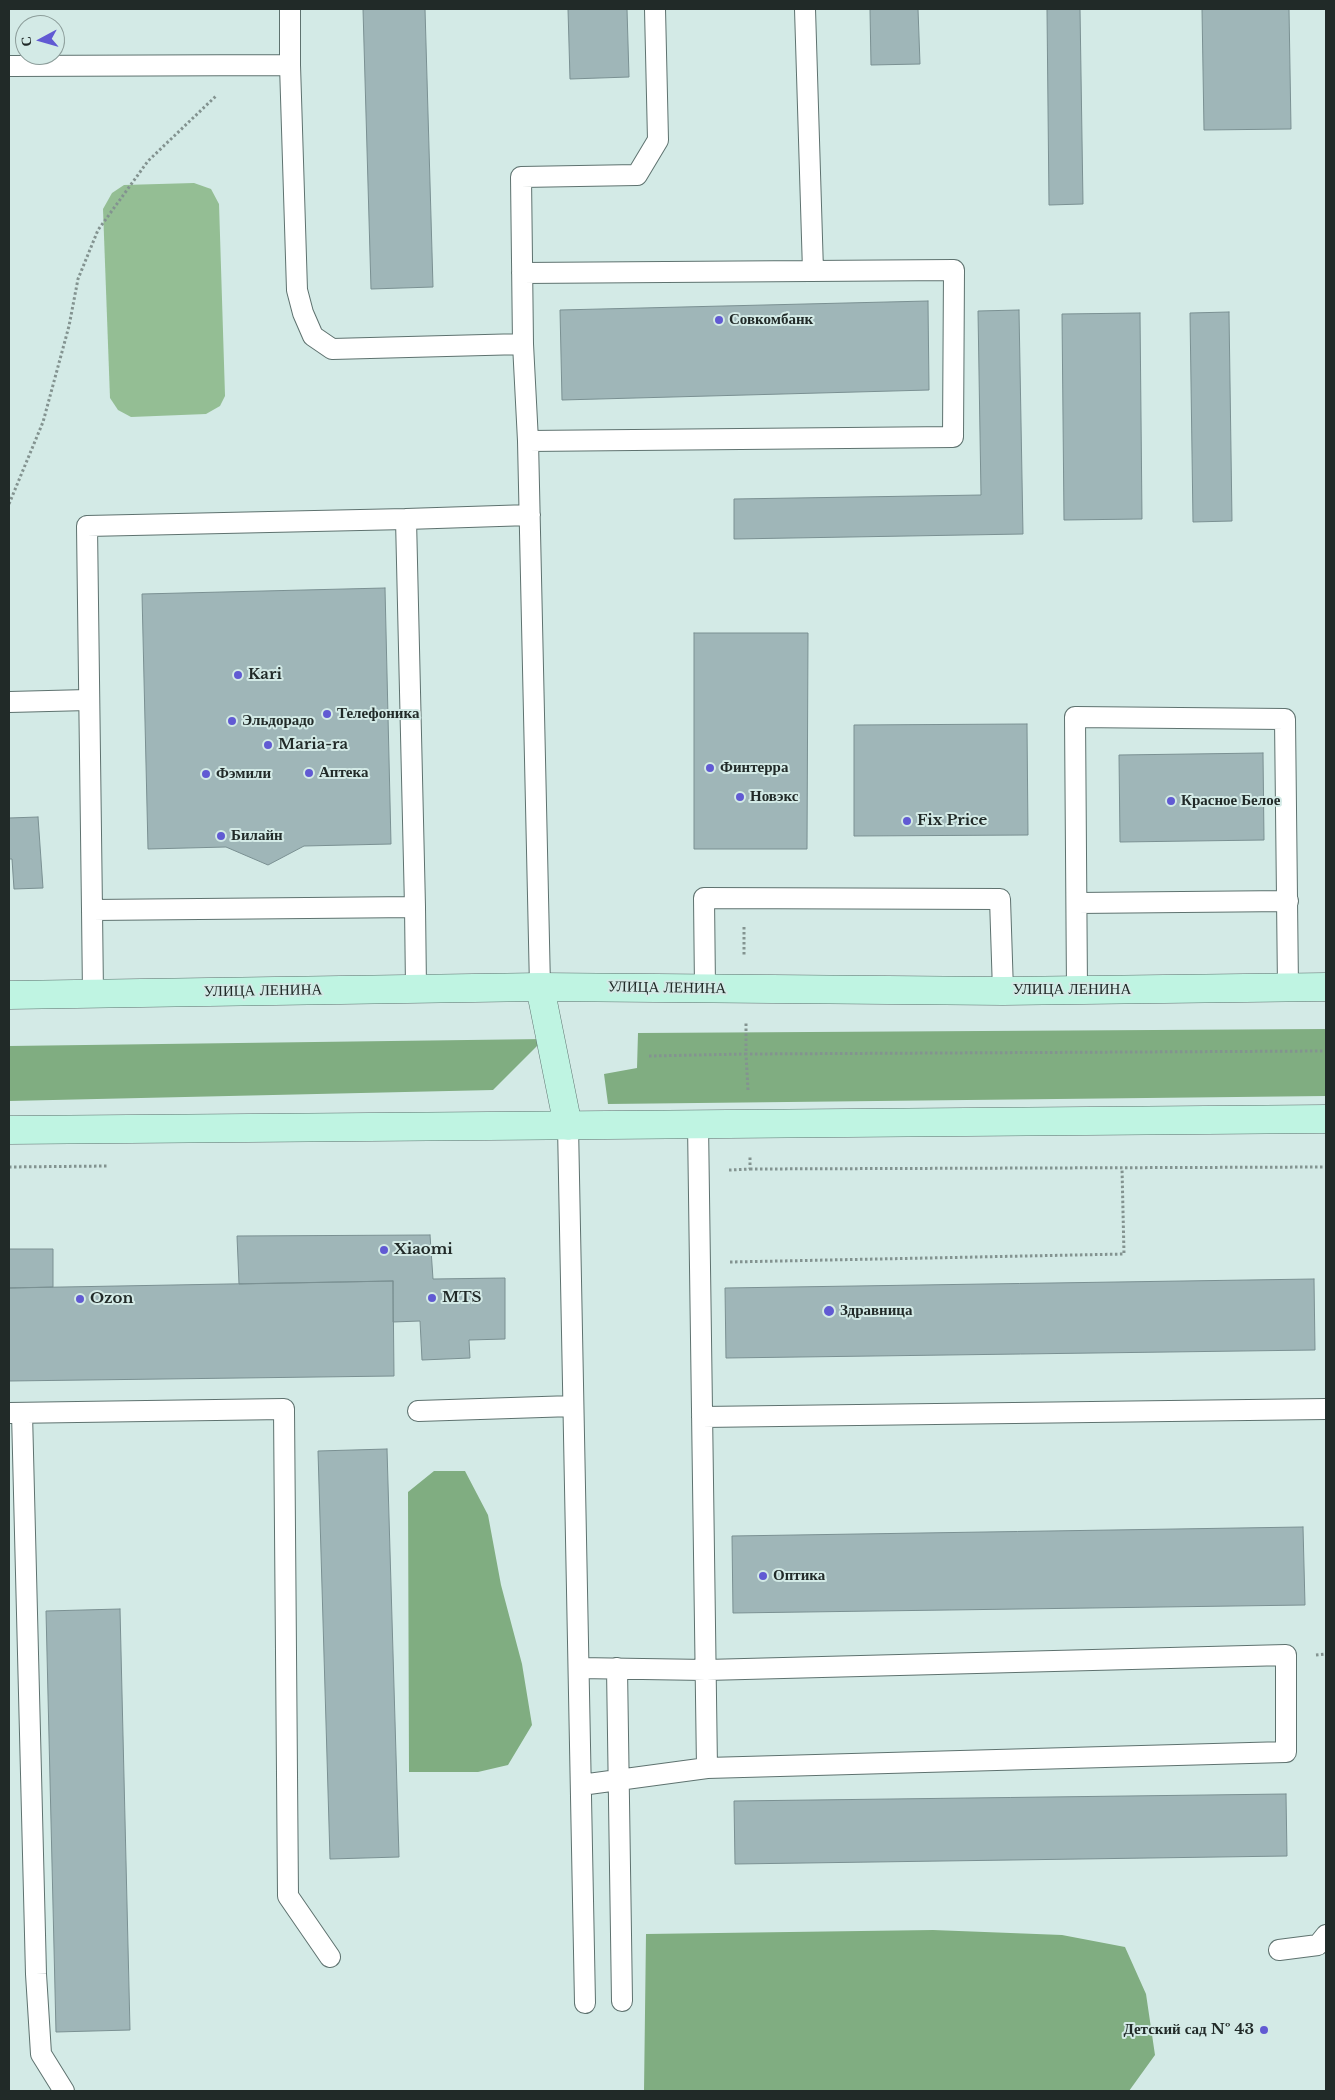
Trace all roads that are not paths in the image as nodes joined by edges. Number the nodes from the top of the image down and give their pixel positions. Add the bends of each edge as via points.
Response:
1 (290, 9) edge
2 (655, 9) edge
3 (805, 9) edge
4 (290, 65) junction
5 (9, 66) edge
6 (813, 271) junction
7 (522, 273) junction
8 (523, 344) junction
9 (528, 440) junction
10 (530, 515) junction
11 (406, 519) junction
12 (88, 700) junction
13 (9, 702) edge
14 (1288, 901) junction
15 (1077, 903) junction
16 (415, 908) junction
17 (92, 910) junction
18 (540, 987) junction
19 (1326, 987) edge
20 (416, 988) junction
21 (705, 988) junction
22 (1288, 988) junction
23 (1003, 990) junction
24 (1077, 990) junction
25 (9, 995) edge
26 (93, 995) junction
27 (1326, 1119) edge
28 (698, 1124) junction
29 (568, 1126) junction
30 (9, 1130) edge
31 (573, 1406) junction
32 (1326, 1409) edge
33 (418, 1411) dead end
34 (15, 1413) edge
35 (702, 1417) junction
36 (18, 1616) edge
37 (579, 1668) junction
38 (617, 1668) junction
39 (706, 1670) junction
40 (707, 1768) junction
41 (618, 1782) junction
42 (581, 1785) junction
43 (1326, 1935) edge
44 (1279, 1950) dead end
45 (330, 1956) dead end
46 (622, 2001) dead end
47 (585, 2003) dead end
48 (64, 2091) edge

1 - 4 lane
2 - 7 lane via 658,140 637,175 521,177
3 - 6 lane
4 - 5 lane
4 - 8 lane via 297,290 313,336 332,349
6 - 7 lane
6 - 9 lane via 954,270 953,437
7 - 8 lane
8 - 9 lane
9 - 10 lane
10 - 11 lane
10 - 18 lane
11 - 12 lane via 87,526
11 - 16 lane
12 - 13 lane
12 - 17 lane
14 - 15 lane
14 - 15 lane via 1284,719 1076,717
14 - 22 lane
15 - 24 lane
16 - 17 lane
16 - 20 lane
17 - 26 lane
18 - 20 street, УЛИЦА ЛЕНИНА
18 - 21 street, УЛИЦА ЛЕНИНА
18 - 29 street
19 - 22 street, УЛИЦА ЛЕНИНА
20 - 26 street, УЛИЦА ЛЕНИНА
21 - 23 street, УЛИЦА ЛЕНИНА
21 - 23 lane via 704,898 1000,899
22 - 24 street, УЛИЦА ЛЕНИНА
23 - 24 street, УЛИЦА ЛЕНИНА
25 - 26 street, УЛИЦА ЛЕНИНА
27 - 28 street
28 - 29 street
28 - 35 lane
29 - 30 street
29 - 31 lane
31 - 33 lane
31 - 37 lane
32 - 35 lane
34 - 36 lane
34 - 45 lane via 284,1409 288,1896
35 - 39 lane
36 - 48 lane via 41,2054
37 - 38 lane
37 - 42 lane
38 - 39 lane
38 - 41 lane
39 - 40 lane
39 - 40 lane via 1286,1655 1286,1752
40 - 41 lane
41 - 42 lane
41 - 46 lane
42 - 47 lane
43 - 44 lane via 1318,1945

